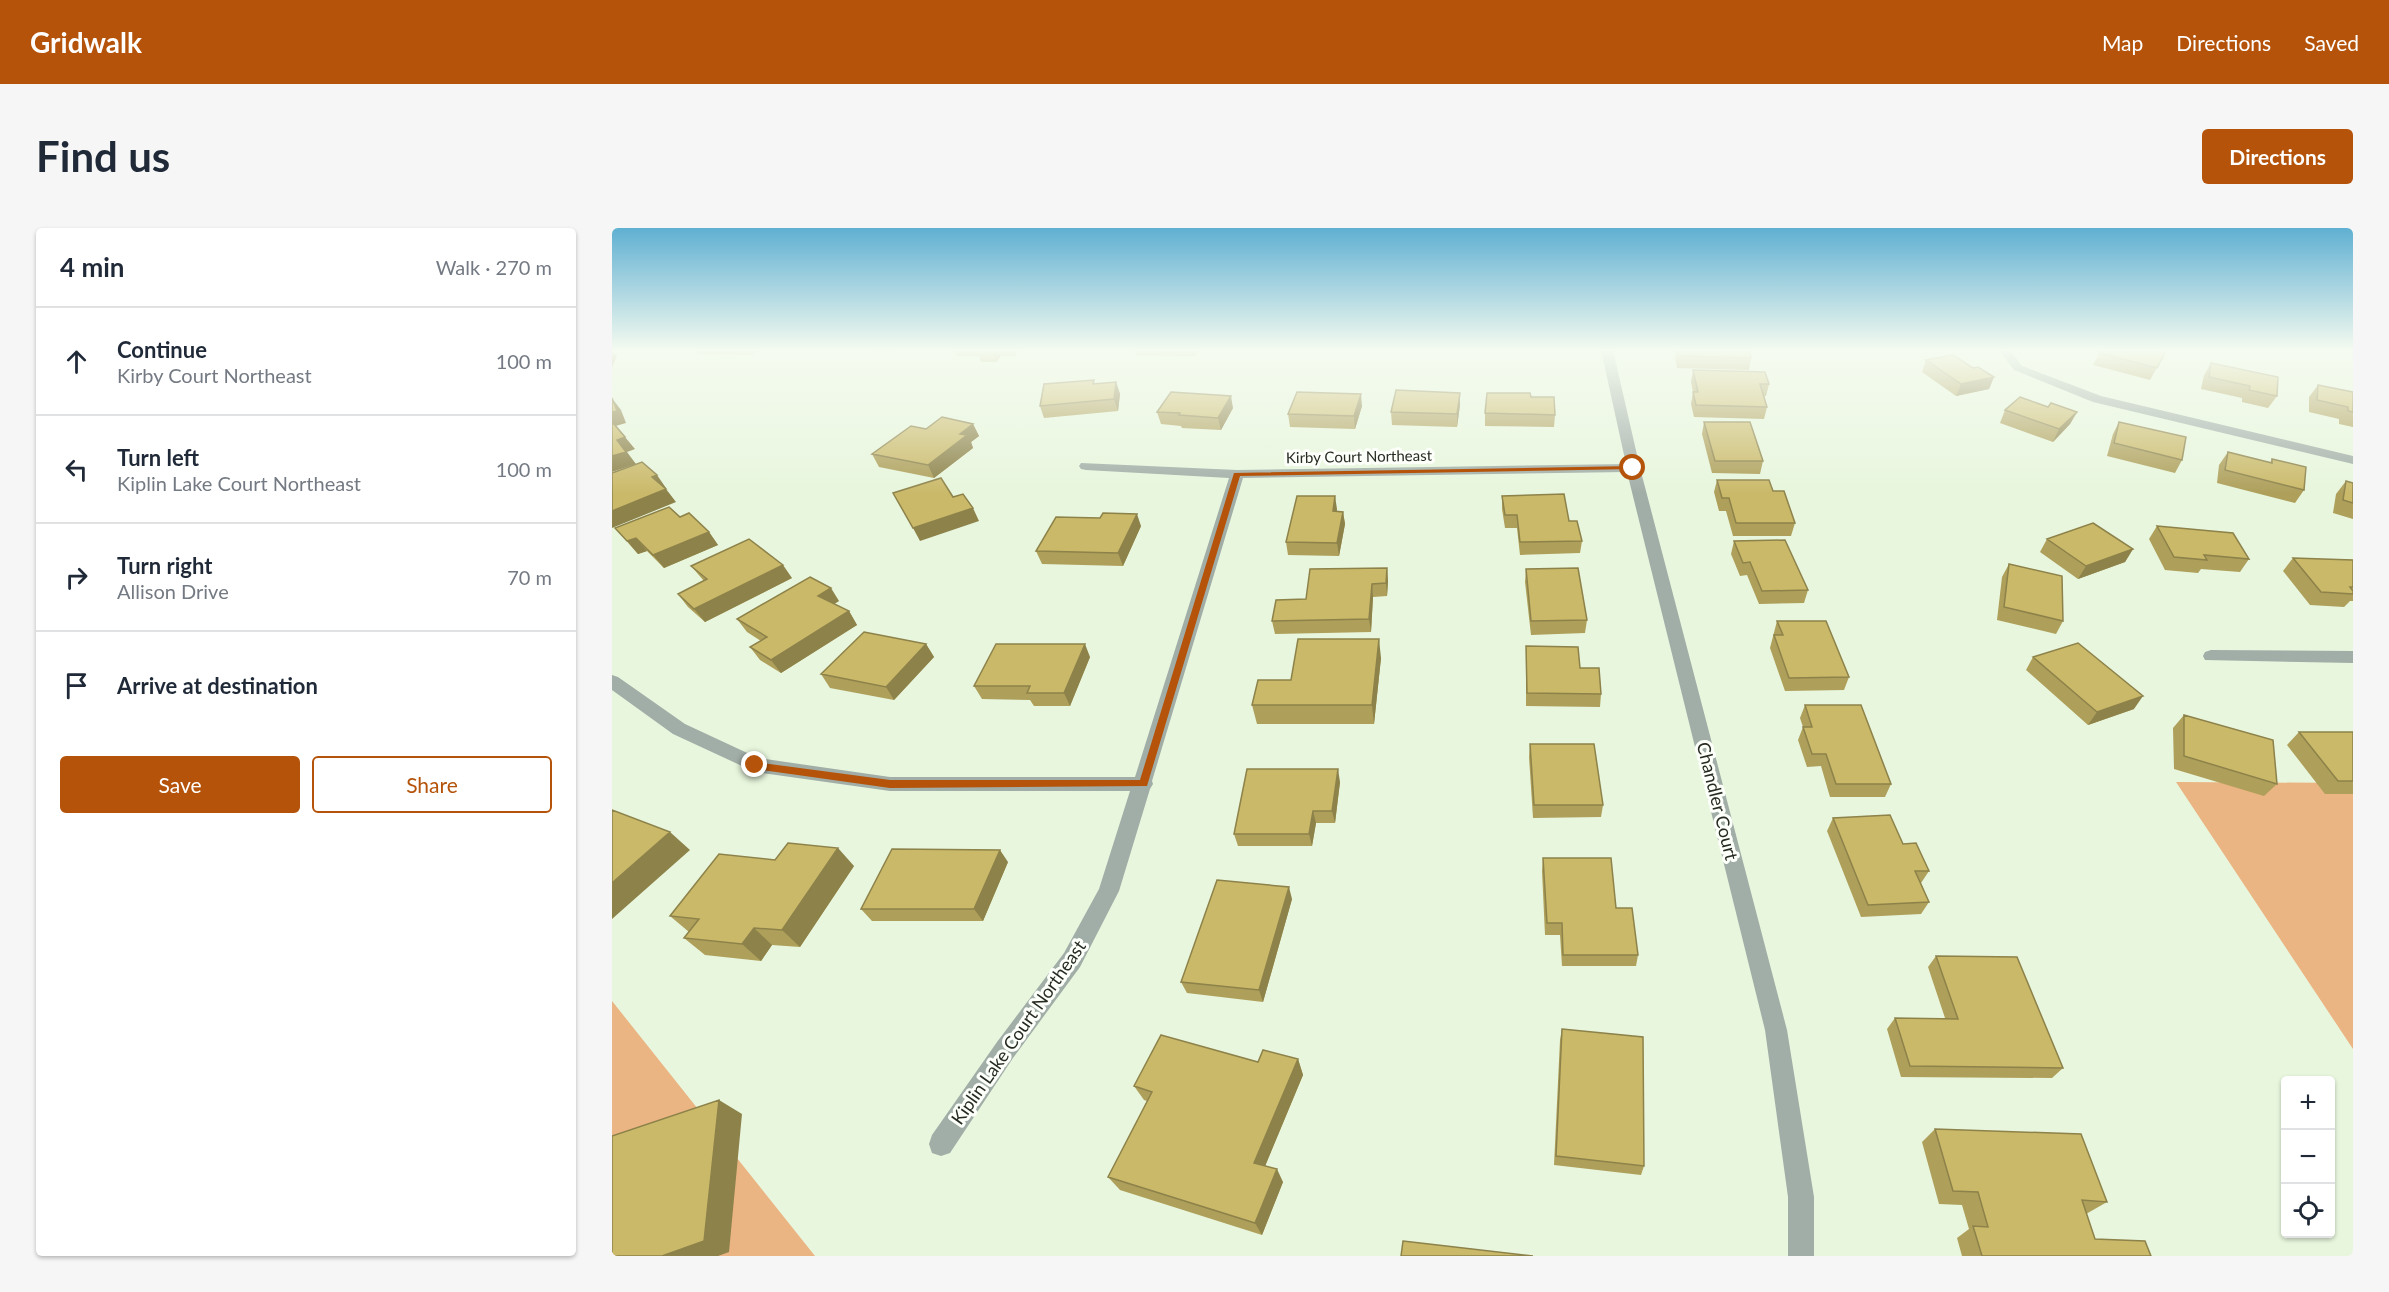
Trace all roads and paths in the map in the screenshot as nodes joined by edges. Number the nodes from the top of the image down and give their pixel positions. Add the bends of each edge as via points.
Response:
1 (1618, 398) edge
2 (2094, 398) edge
3 (2353, 460) edge
4 (1086, 466) dead end
5 (1633, 468) junction
6 (1237, 474) junction
7 (2211, 656) dead end
8 (2353, 657) edge
9 (612, 681) edge
10 (1144, 784) junction
11 (941, 1144) dead end
12 (1801, 1256) edge

1 - 5 street, Chandler Court
2 - 3 street
4 - 6 street, Kirby Court Northeast
5 - 6 street, Kirby Court Northeast
5 - 12 street, Chandler Court via 1776,1030 1801,1197
6 - 10 street, Kiplin Lake Court Northeast
7 - 8 street
9 - 10 street via 680,729 755,765 890,784
10 - 11 street, Kiplin Lake Court Northeast via 1110,891 1072,960

